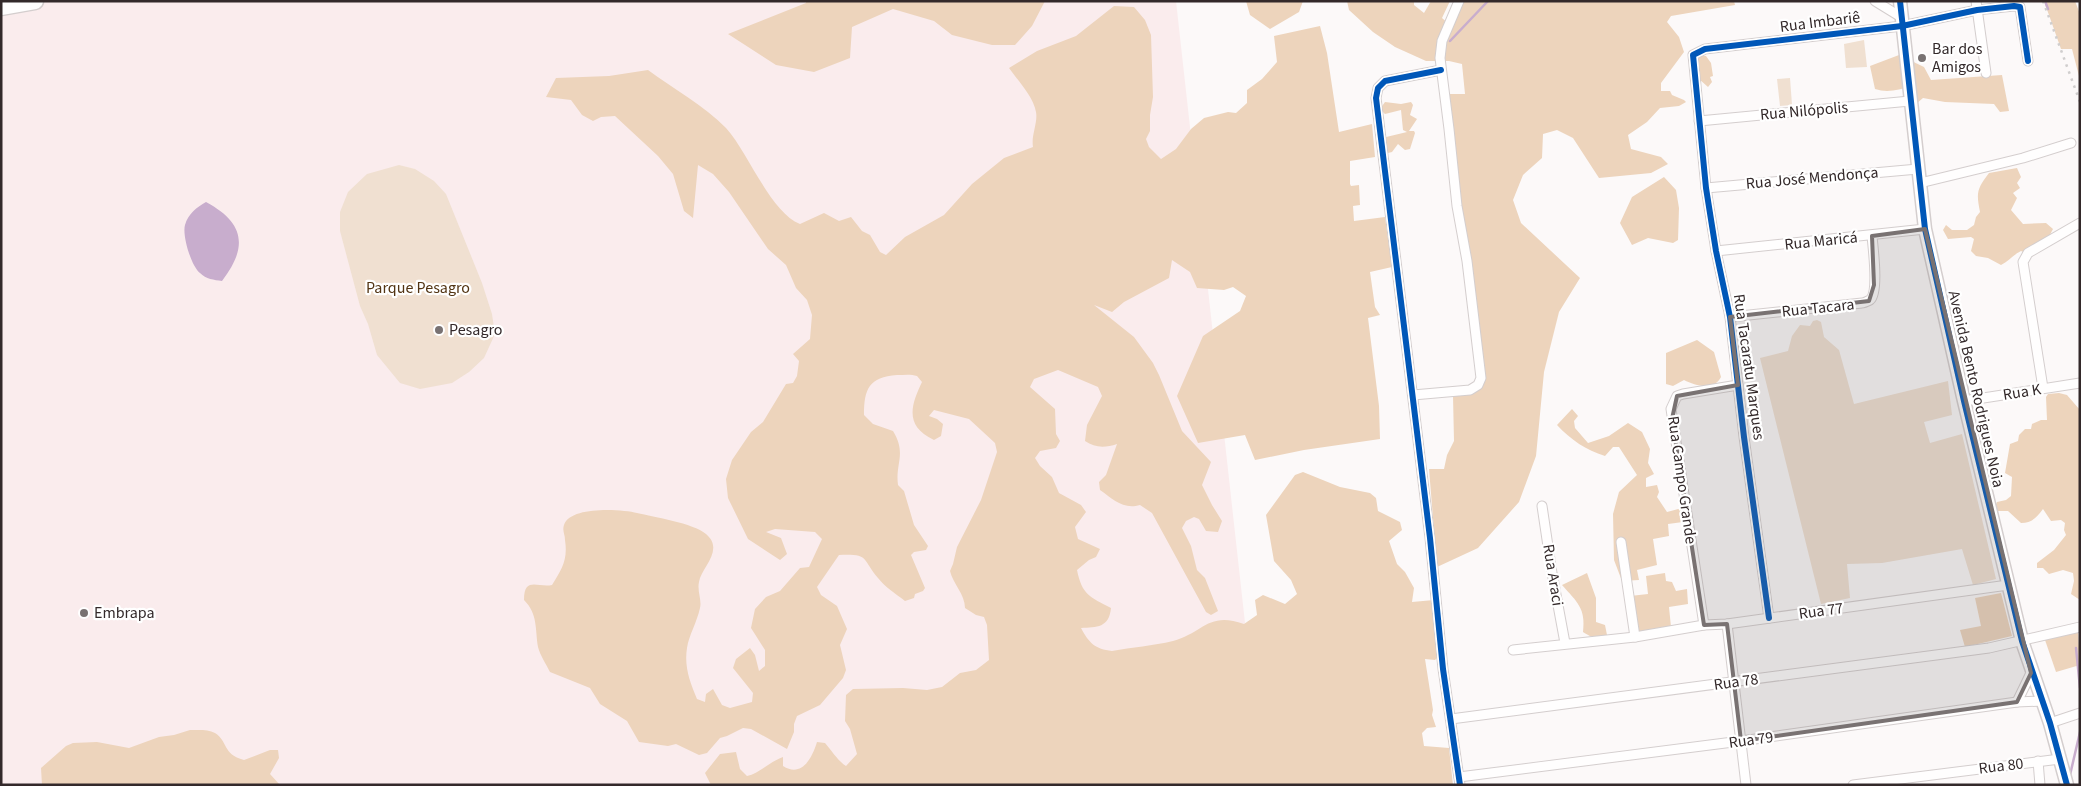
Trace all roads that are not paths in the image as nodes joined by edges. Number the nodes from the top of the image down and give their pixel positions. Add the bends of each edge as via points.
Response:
1 (35, 1) edge
2 (1459, 1) edge
3 (1876, 1) edge
4 (1900, 1) edge
5 (1977, 6) edge
6 (1, 7) edge
7 (1902, 21) junction
8 (1693, 60) joint
9 (2028, 61) dead end
10 (1441, 70) junction
11 (1986, 73) dead end
12 (1910, 101) junction
13 (1699, 121) junction
14 (2071, 143) dead end
15 (1918, 169) junction
16 (1920, 183) junction
17 (1706, 188) junction
18 (2080, 223) edge
19 (1925, 229) junction
20 (1872, 236) junction
21 (1716, 251) junction
22 (1730, 317) junction
23 (2080, 383) edge
24 (1738, 385) junction
25 (2043, 388) junction
26 (1413, 395) junction
27 (1964, 401) junction
28 (1542, 506) dead end
29 (1621, 542) dead end
30 (2008, 585) junction
31 (1769, 618) junction
32 (1728, 624) junction
33 (1704, 625) junction
34 (2080, 627) edge
35 (1635, 636) junction
36 (2022, 641) junction
37 (1565, 643) junction
38 (1513, 650) dead end
39 (2031, 673) junction
40 (1735, 682) junction
41 (2043, 701) junction
42 (2017, 702) junction
43 (2078, 713) edge
44 (1451, 719) junction
45 (2050, 723) junction
46 (1741, 741) junction
47 (2060, 759) junction
48 (2038, 761) junction
49 (2066, 780) edge
50 (1459, 781) edge
51 (1746, 785) edge
52 (1853, 785) edge
53 (2040, 785) edge

1 - 6 highway
2 - 10 street via 1442,40
3 - 7 street
4 - 7 street, Avenida Bento Rodrigues Noia
5 - 7 street, Rua Imbariê
5 - 9 street, Rua Imbariê via 2020,7
5 - 11 street
7 - 8 street, Rua Imbariê via 1705,50 1695,52
7 - 12 street, Avenida Bento Rodrigues Noia
8 - 13 street, Rua Tacaratu Marques
10 - 26 street via 1385,82 1380,84 1376,93
10 - 26 street via 1456,206 1467,262 1481,378 1478,386 1470,390
12 - 13 street, Rua Nilópolis
12 - 15 street, Avenida Bento Rodrigues Noia
13 - 17 street, Rua Tacaratu Marques
14 - 16 street
15 - 16 street, Avenida Bento Rodrigues Noia
15 - 17 street, Rua José Mendonça
16 - 19 street, Avenida Bento Rodrigues Noia
17 - 21 street, Rua Tacaratu Marques
18 - 25 street via 2025,257
19 - 20 street, Rua Maricá
19 - 27 street, Avenida Bento Rodrigues Noia
20 - 21 street, Rua Maricá
20 - 22 street, Rua Tacara via 1874,285 1869,301
21 - 22 street, Rua Tacaratu Marques
22 - 24 street, Rua Tacaratu Marques
23 - 25 street, Rua K
24 - 31 street, Rua Tacaratu Marques
24 - 33 street, Rua Campo Grande via 1677,396 1671,408
25 - 27 street, Rua K
26 - 44 street
27 - 30 street, Avenida Bento Rodrigues Noia
28 - 37 street, Rua Araci
29 - 35 street
30 - 31 street, Rua 77
30 - 36 street, Avenida Bento Rodrigues Noia
31 - 32 street, Rua 77
32 - 33 street, Rua 77
32 - 40 street
33 - 35 street, Rua 77
34 - 36 street, Rua 78
35 - 37 street, Rua 77
36 - 39 street, Avenida Bento Rodrigues Noia
36 - 40 street, Rua 78
37 - 38 street, Rua 77
39 - 41 street, Avenida Bento Rodrigues Noia
39 - 42 street
40 - 44 street, Rua 78
40 - 46 street
41 - 42 street, Rua 79
41 - 45 street, Avenida Bento Rodrigues Noia
42 - 46 street, Rua 79
43 - 45 street
44 - 50 street
45 - 47 street, Avenida Bento Rodrigues Noia
46 - 50 street, Rua 79
46 - 51 street
47 - 48 street, Rua 80
47 - 49 street, Avenida Bento Rodrigues Noia
48 - 52 street, Rua 80
48 - 53 street

